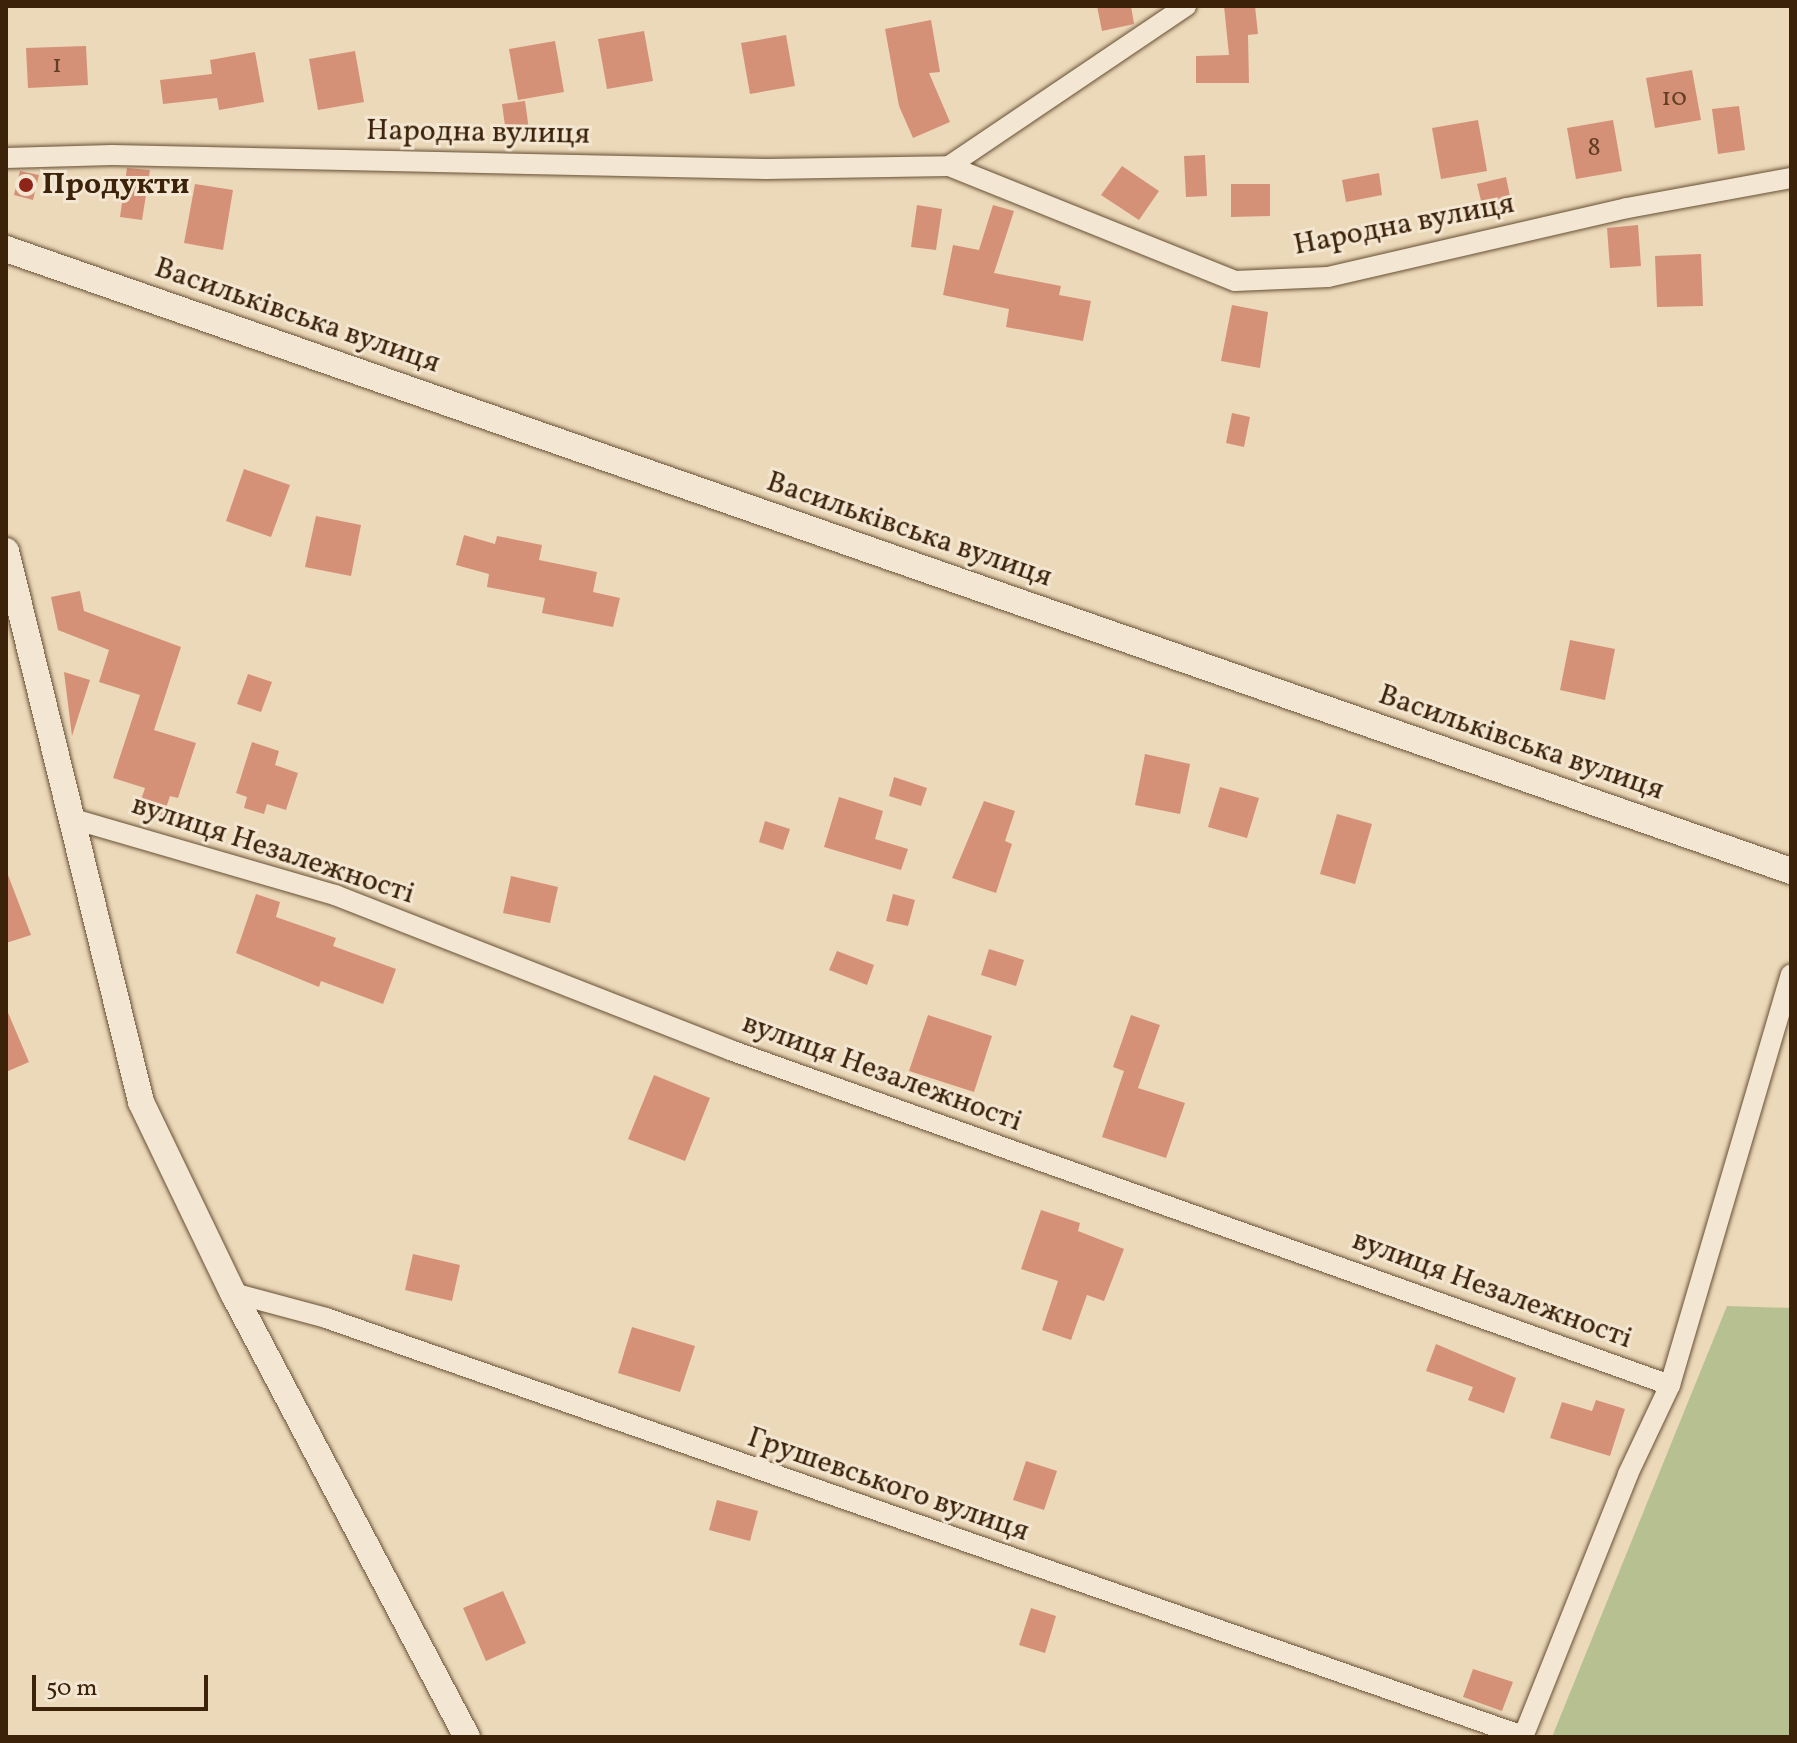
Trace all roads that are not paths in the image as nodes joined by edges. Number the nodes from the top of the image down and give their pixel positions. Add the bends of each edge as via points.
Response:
1 (1186, 6) edge
2 (6, 158) edge
3 (949, 166) junction
4 (1791, 178) edge
5 (6, 249) edge
6 (6, 551) edge
7 (73, 819) junction
8 (1791, 871) edge
9 (1791, 974) edge
10 (233, 1293) junction
11 (1670, 1385) junction
12 (467, 1737) edge
13 (1523, 1737) edge

1 - 3 street
2 - 3 street, Народна вулиця via 128,155 766,169
3 - 4 street, Народна вулиця via 1235,281 1328,277 1627,208
5 - 8 street, Васильківська вулиця
6 - 7 street
7 - 10 street via 141,1102
7 - 11 street, вулиця Незалежності via 335,895 730,1050
9 - 11 street
10 - 12 street
10 - 13 street, Грушевського вулиця via 326,1318
11 - 13 street via 1628,1474

